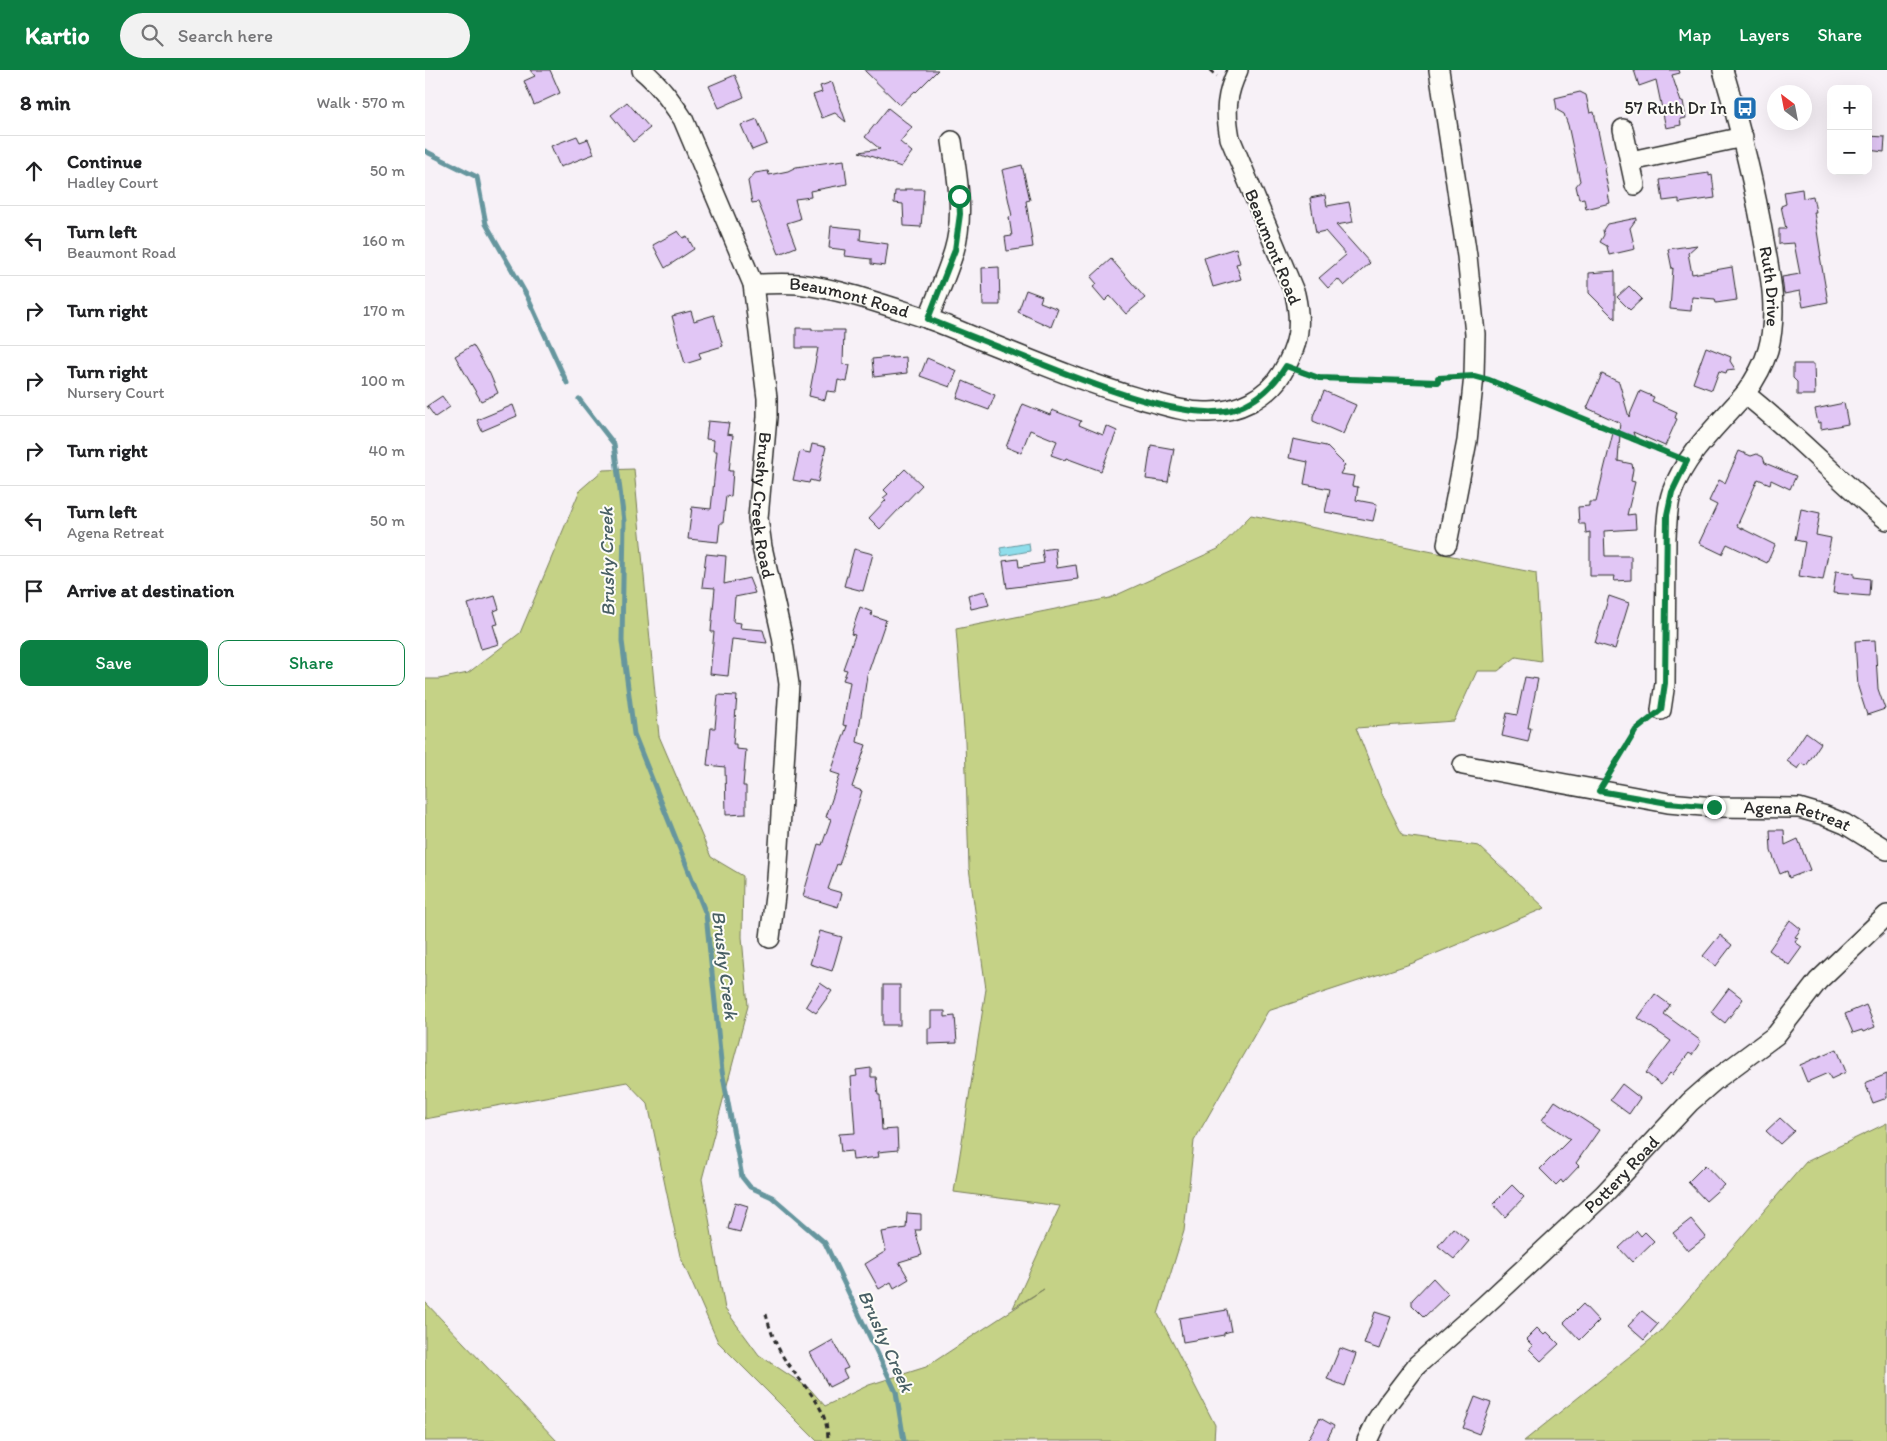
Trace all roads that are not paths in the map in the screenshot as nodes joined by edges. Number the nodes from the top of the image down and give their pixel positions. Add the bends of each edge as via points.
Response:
1 (1238, 70) edge
2 (1439, 70) edge
3 (1723, 70) edge
4 (652, 73) edge
5 (1623, 129) dead end
6 (1743, 137) junction
7 (952, 141) dead end
8 (1631, 161) junction
9 (1635, 185) dead end
10 (753, 284) junction
11 (928, 319) junction
12 (1745, 394) junction
13 (1887, 520) edge
14 (1447, 544) dead end
15 (1661, 710) road end
16 (1463, 765) dead end
17 (1887, 850) edge
18 (1887, 915) edge
19 (770, 938) dead end
20 (1367, 1441) edge

1 - 11 street, Beaumont Road via 1230,86 1227,104 1230,138 1295,294 1299,313 1299,332 1294,350 1277,381 1266,392 1231,410 1187,410 1097,386
2 - 14 street via 1475,334 1467,441
3 - 6 street, Ruth Drive
4 - 10 street, Brushy Creek Road via 683,119
5 - 8 street
6 - 8 street
6 - 12 street, Ruth Drive via 1771,277 1773,323 1760,372
7 - 11 street via 959,196 958,230 955,250
8 - 9 street
10 - 11 street, Beaumont Road via 798,284 842,292
10 - 19 street, Brushy Creek Road via 767,398 759,502 760,533 789,684 777,879
12 - 13 street
12 - 15 street, Ruth Drive via 1687,461 1672,492 1667,515 1665,683
16 - 17 street, Agena Retreat via 1668,803 1799,808 1845,824
18 - 20 street, Pottery Road via 1819,981 1776,1036 1690,1102 1604,1194 1417,1365 1388,1403

